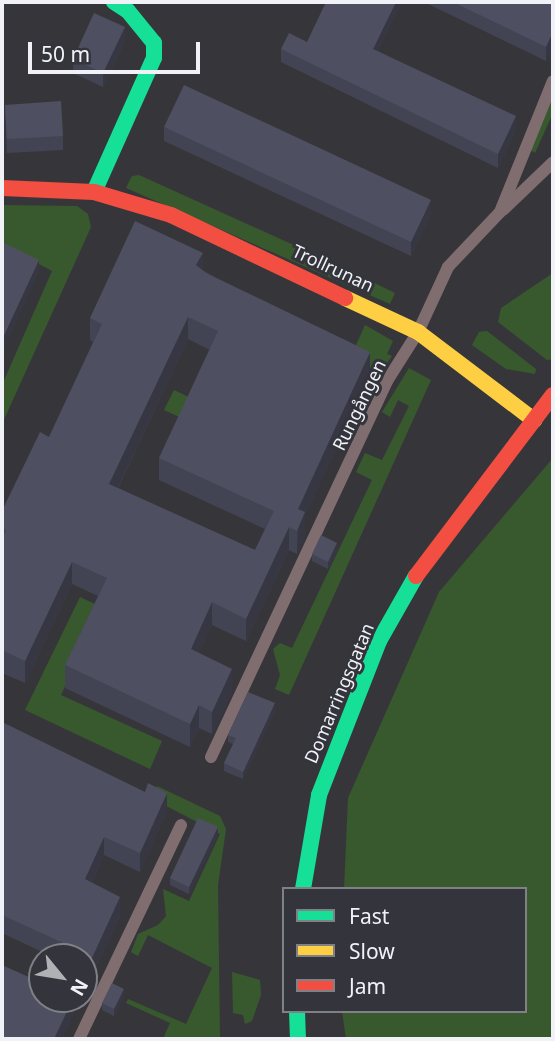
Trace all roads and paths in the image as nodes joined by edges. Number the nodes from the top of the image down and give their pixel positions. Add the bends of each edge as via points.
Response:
1 (114, 2) edge
2 (553, 81) edge
3 (553, 162) edge
4 (2, 188) edge
5 (94, 192) junction
6 (500, 212) junction
7 (418, 332) junction
8 (553, 395) edge
9 (534, 420) junction
10 (211, 757) dead end
11 (181, 825) dead end
12 (303, 887) edge
13 (297, 1013) edge
14 (79, 1039) edge
15 (298, 1039) edge

1 - 5 street via 128,11 154,43 154,58
2 - 6 lane, Rungången
3 - 6 lane
4 - 5 street, Trollrunan
5 - 7 street, Trollrunan via 172,215
6 - 7 lane, Rungången via 449,267
7 - 9 street, Trollrunan
7 - 10 lane, Rungången via 387,381
8 - 9 street, Domarringsgatan
9 - 12 street, Domarringsgatan via 418,573 379,641 319,795
11 - 14 lane
13 - 15 street

